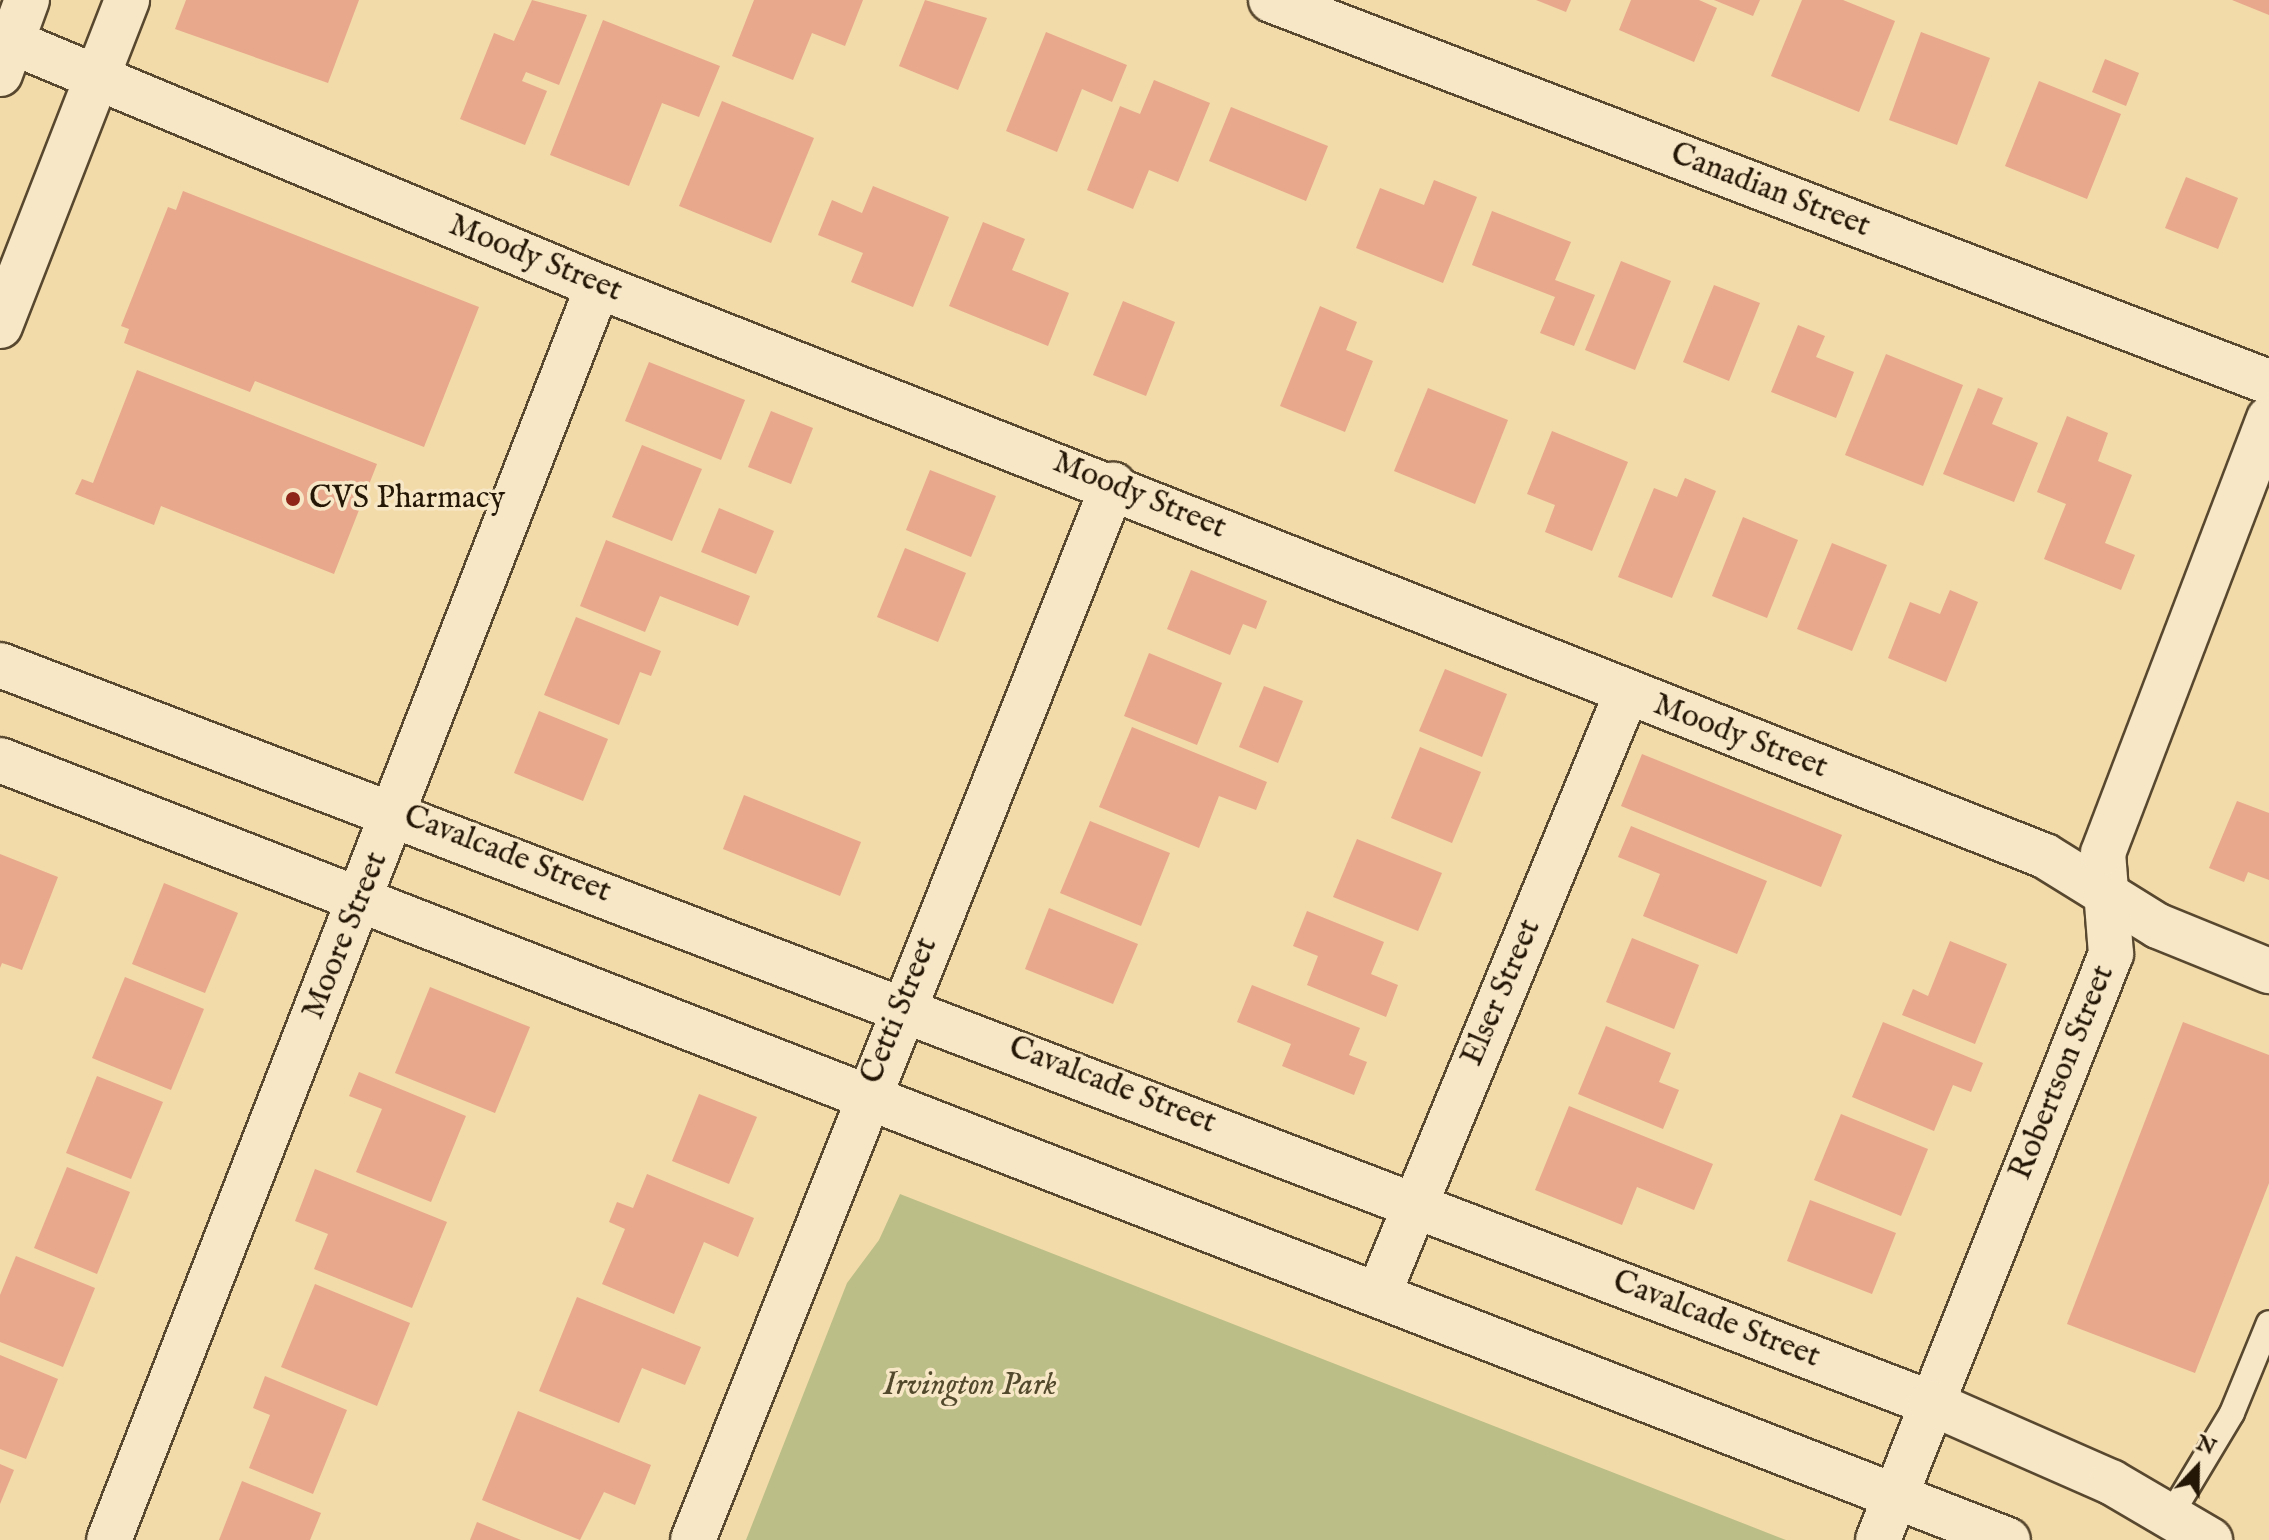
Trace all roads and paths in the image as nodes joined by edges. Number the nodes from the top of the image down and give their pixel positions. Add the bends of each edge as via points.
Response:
1 (27, 0) edge
2 (127, 0) edge
3 (1271, 0) edge
4 (4, 51) edge
5 (98, 76) junction
6 (598, 286) junction
7 (0, 326) edge
8 (2269, 382) edge
9 (2269, 419) edge
10 (1113, 485) junction
11 (0, 665) edge
12 (1627, 692) junction
13 (0, 760) edge
14 (394, 813) junction
15 (2110, 897) junction
16 (360, 900) junction
17 (2269, 971) edge
18 (902, 1004) junction
19 (866, 1095) junction
20 (1415, 1203) junction
21 (1379, 1293) junction
22 (2269, 1323) edge
23 (1931, 1403) junction
24 (1897, 1493) junction
25 (2169, 1518) junction
26 (109, 1540) edge
27 (693, 1540) edge
28 (1878, 1540) edge
29 (2008, 1540) edge
30 (2210, 1540) edge

1 - 4 street
2 - 5 street
3 - 8 street, Canadian Street
4 - 5 street, Moody Street
5 - 6 street, Moody Street
5 - 7 street
6 - 10 street, Moody Street
6 - 14 street, Moore Street
9 - 15 street, Robertson Street via 2103,853
10 - 12 street, Moody Street
10 - 18 street, Cetti Street
11 - 14 street, Cavalcade Street
12 - 15 street, Moody Street via 2045,856
12 - 20 street, Elser Street
13 - 16 street
14 - 16 street, Moore Street
14 - 18 street, Cavalcade Street
15 - 17 street, Moody Street via 2158,926
15 - 23 street, Robertson Street via 2111,954
16 - 19 street
16 - 26 street, Moore Street
18 - 19 street, Cetti Street
18 - 20 street, Cavalcade Street
19 - 21 street
19 - 27 street, Cetti Street
20 - 21 street, Elser Street
20 - 23 street, Cavalcade Street
21 - 24 street
22 - 25 lane via 2232,1413
23 - 24 street, Robertson Street
23 - 25 street, Cavalcade Street via 2111,1482
24 - 28 street, Robertson Street
24 - 29 street
25 - 30 street, Cavalcade Street

